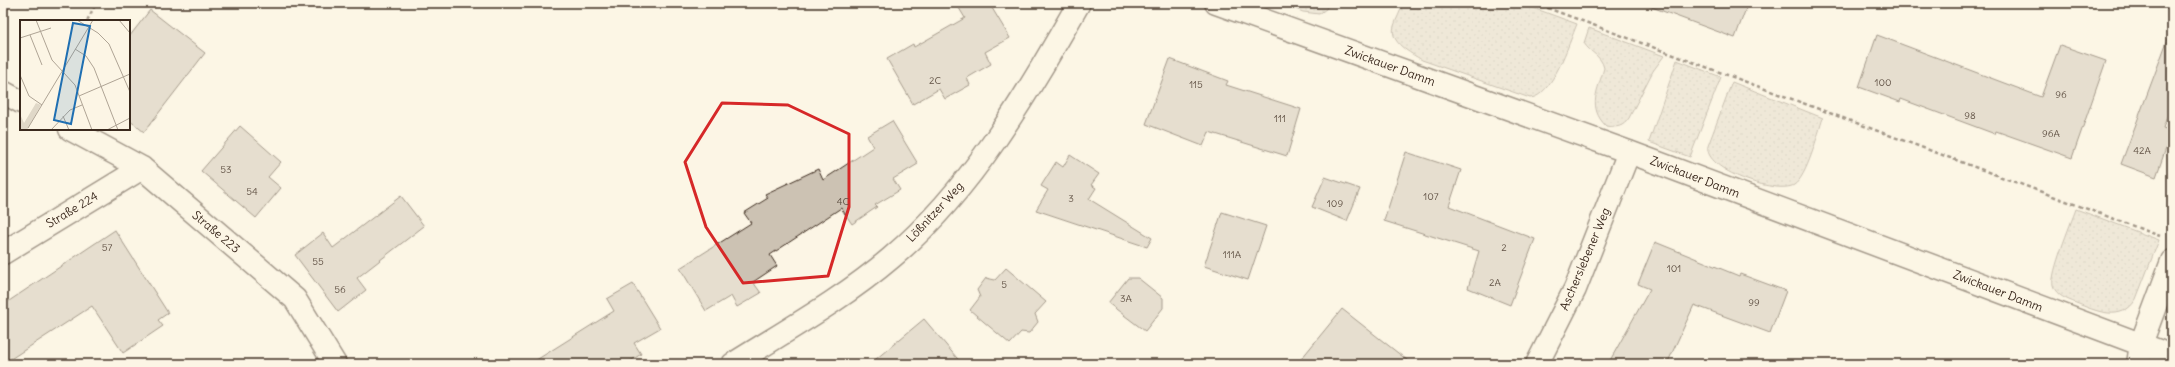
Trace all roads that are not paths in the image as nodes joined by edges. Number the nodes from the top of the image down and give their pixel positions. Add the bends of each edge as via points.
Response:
1 (1079, 3) edge
2 (1216, 3) edge
3 (3, 92) edge
4 (20, 101) edge
5 (72, 130) edge
6 (1629, 152) junction
7 (142, 168) junction
8 (3, 253) edge
9 (2172, 261) edge
10 (2139, 354) edge
11 (2172, 356) edge
12 (335, 364) edge
13 (733, 364) edge
14 (1537, 364) edge

1 - 13 street, Lößnitzer Weg via 1046,62 1011,116 966,179 928,222 893,257 856,287
2 - 6 street, Zwickauer Damm
3 - 4 street
5 - 7 street, Straße 223
6 - 10 street, Zwickauer Damm
6 - 14 street, Ascherslebener Weg via 1575,289
7 - 8 street, Straße 224
7 - 12 street, Straße 223 via 295,299
9 - 10 street
10 - 11 street, Zwickauer Damm

